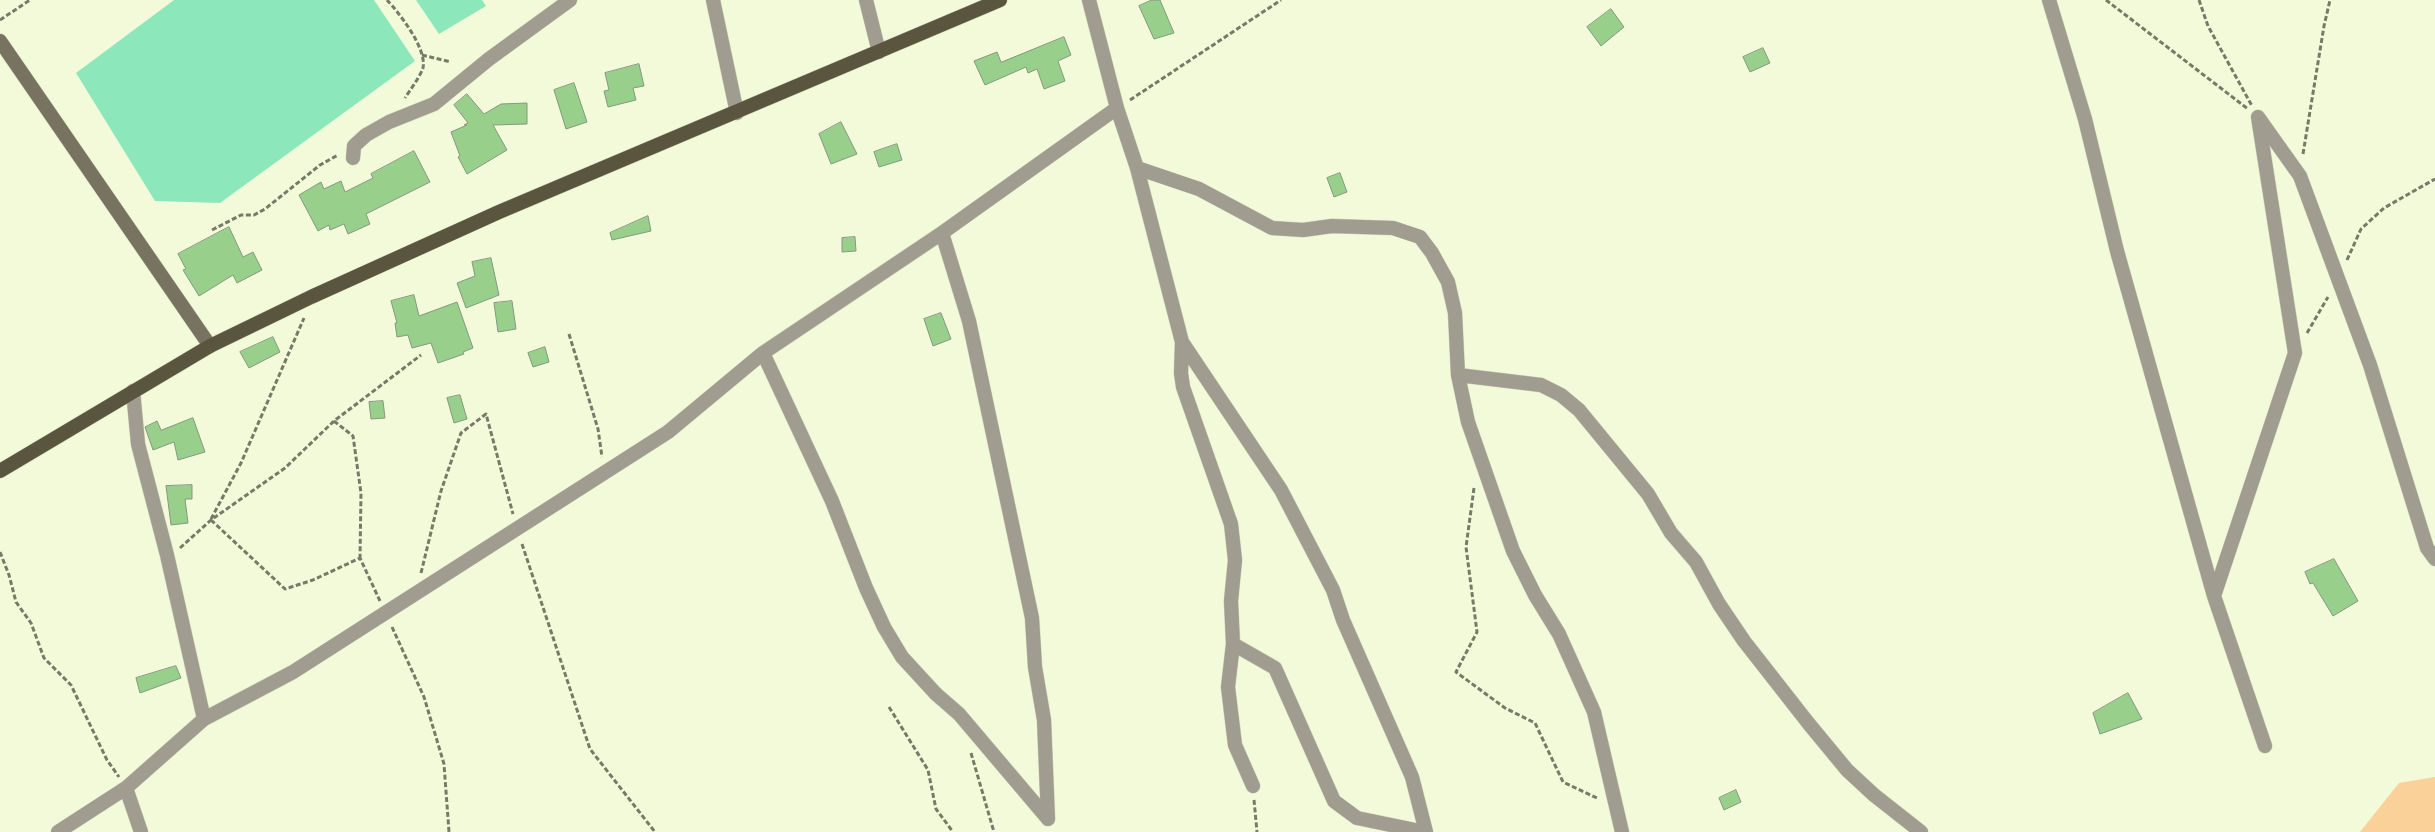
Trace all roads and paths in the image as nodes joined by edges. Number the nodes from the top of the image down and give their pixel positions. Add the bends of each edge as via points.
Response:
1 (30, 0) edge
2 (387, 0) edge
3 (570, 0) edge
4 (713, 0) edge
5 (866, 0) edge
6 (1000, 0) edge
7 (1089, 0) edge
8 (1281, 0) edge
9 (2049, 0) edge
10 (2106, 0) edge
11 (2200, 0) edge
12 (2330, 0) edge
13 (0, 20) edge
14 (0, 41) edge
15 (879, 52) junction
16 (421, 55) junction
17 (451, 62) dead end
18 (1117, 108) junction
19 (737, 113) junction
20 (2258, 117) junction
21 (389, 122) junction
22 (353, 152) joint
23 (1137, 168) junction
24 (2300, 176) junction
25 (2435, 179) edge
26 (212, 230) dead end
27 (942, 233) junction
28 (2338, 281) junction
29 (312, 297) junction
30 (568, 334) dead end
31 (1182, 342) junction
32 (210, 346) junction
33 (763, 353) junction
34 (2295, 354) junction
35 (421, 355) dead end
36 (1458, 375) junction
37 (132, 391) junction
38 (334, 422) junction
39 (0, 471) edge
40 (604, 473) junction
41 (1475, 480) dead end
42 (211, 520) junction
43 (517, 529) junction
44 (0, 552) edge
45 (167, 555) junction
46 (360, 558) junction
47 (2435, 559) edge
48 (416, 595) junction
49 (2214, 596) junction
50 (386, 614) junction
51 (1233, 644) junction
52 (889, 707) dead end
53 (204, 719) junction
54 (2265, 746) dead end
55 (970, 750) dead end
56 (1253, 786) joint
57 (126, 788) junction
58 (1617, 808) junction
59 (58, 832) edge
60 (141, 832) edge
61 (449, 832) edge
62 (655, 832) edge
63 (954, 832) edge
64 (994, 832) edge
65 (1257, 832) edge
66 (1425, 832) edge
67 (1622, 832) edge
68 (1921, 832) edge

1 - 13 path
2 - 16 path via 407,24
3 - 21 street via 434,104
4 - 19 street
5 - 15 street
6 - 15 main road
7 - 18 street
8 - 18 path
9 - 49 street via 2085,119 2117,251
10 - 20 path
11 - 20 path via 2208,26
12 - 24 path
14 - 32 main road
15 - 19 main road
16 - 17 path
16 - 21 path via 422,69
18 - 23 street
18 - 27 street
19 - 29 main road via 499,212
20 - 24 street
20 - 34 street
21 - 22 street via 366,135
22 - 26 path via 320,165 265,209 254,215 241,215
23 - 31 street
23 - 36 street via 1199,189 1272,228 1393,228 1420,237 1448,282 1454,313
24 - 28 street
25 - 28 path via 2384,208 2361,229
27 - 33 street
27 - 33 street via 969,321 1032,618 1035,667 1044,720 1048,819 959,714 902,657 866,588 832,501
28 - 34 path
28 - 47 street via 2370,365 2427,548
29 - 32 main road
29 - 42 path via 241,462
30 - 40 path via 598,429
31 - 51 street via 1183,387 1231,524 1235,560 1231,601
31 - 66 street via 1280,490 1333,590 1412,777
32 - 37 main road
33 - 40 street via 668,432
34 - 49 street
35 - 38 path
36 - 58 street via 1468,422 1513,551 1559,634 1594,712
36 - 68 street via 1541,385 1561,395 1579,410 1648,494 1672,533 1696,562 1718,604 1744,641 1846,770
37 - 39 main road
37 - 45 street via 138,444
38 - 42 path via 285,468
38 - 46 path via 352,436 361,493
40 - 43 street
41 - 58 path via 1466,547 1477,632 1456,672 1505,708 1534,723 1563,782
42 - 45 path via 183,546
42 - 46 path via 285,589
43 - 48 street
43 - 48 path via 486,414 461,433 441,491
43 - 62 path via 590,750
44 - 57 path via 16,602 31,623 44,658 70,685 107,760
45 - 53 street
46 - 50 path
48 - 50 street
49 - 54 street
50 - 53 street via 293,672
50 - 61 path via 424,698 444,764
51 - 56 street via 1228,687 1231,721 1235,745
51 - 66 street via 1275,668 1334,801 1357,818
52 - 63 path via 928,770 936,809
53 - 57 street
55 - 64 path
56 - 65 path
57 - 59 street
57 - 60 street
58 - 67 street

